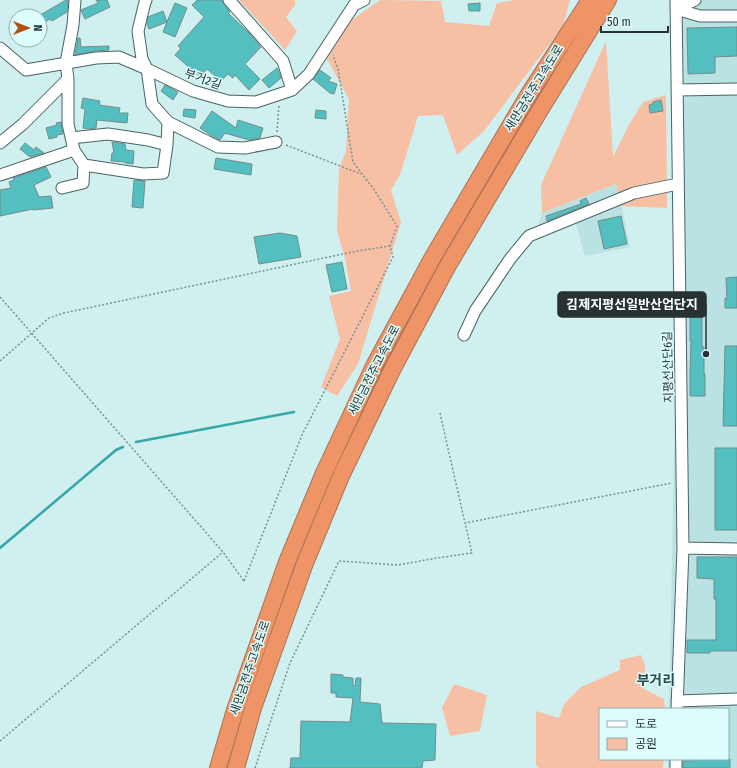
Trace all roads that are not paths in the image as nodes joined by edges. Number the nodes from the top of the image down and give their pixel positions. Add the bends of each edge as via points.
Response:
1 (75, 0) edge
2 (146, 0) edge
3 (229, 0) edge
4 (364, 0) edge
5 (590, 0) edge
6 (608, 0) edge
7 (695, 0) edge
8 (676, 5) edge
9 (737, 16) edge
10 (0, 48) edge
11 (66, 63) junction
12 (147, 69) junction
13 (68, 79) junction
14 (737, 89) edge
15 (292, 90) junction
16 (677, 90) junction
17 (168, 122) junction
18 (71, 138) junction
19 (276, 142) road end
20 (0, 143) edge
21 (167, 145) junction
22 (74, 150) junction
23 (84, 165) junction
24 (0, 175) edge
25 (678, 184) junction
26 (62, 188) dead end
27 (464, 335) dead end
28 (683, 548) junction
29 (737, 549) edge
30 (737, 699) edge
31 (677, 705) edge
32 (218, 768) edge
33 (236, 768) edge

1 - 11 street
2 - 12 street via 138,31 142,59
3 - 15 street via 283,61
4 - 15 street, 부거2길 via 354,5 309,74
5 - 32 highway, 새만금전주고속도로 via 529,94 433,257 375,364 324,473 287,562 235,710
6 - 33 highway, 새만금전주고속도로 via 447,267 392,370 341,476 305,563 253,708
7 - 8 street
8 - 9 street via 700,16
8 - 16 street, 지평선산단6길
10 - 11 street, 부거2길 via 26,70
11 - 12 street, 부거2길 via 119,57
11 - 13 street
12 - 15 street, 부거2길 via 193,91 228,101 256,102
12 - 17 street via 152,104
13 - 18 street via 68,124
13 - 20 street
14 - 16 street
16 - 25 street, 지평선산단6길
17 - 19 street via 218,147 245,148
17 - 21 street
18 - 21 street via 108,134
18 - 22 street
21 - 23 street via 163,173 143,174
22 - 23 street
22 - 24 street
23 - 26 street via 83,183
25 - 27 street via 634,193 529,236 475,311
25 - 28 street, 지평선산단6길
28 - 29 street
28 - 31 street, 지평선산단6길
30 - 31 street

